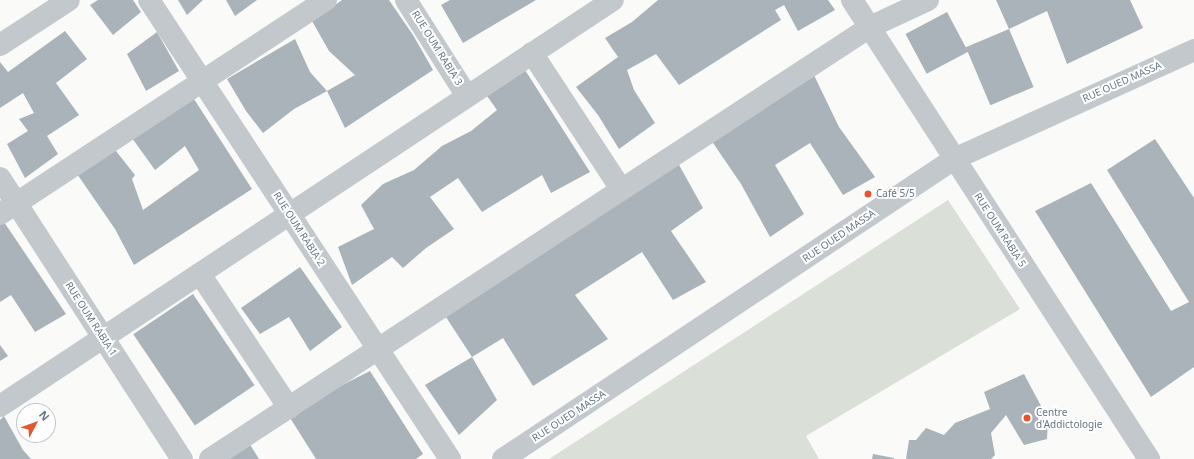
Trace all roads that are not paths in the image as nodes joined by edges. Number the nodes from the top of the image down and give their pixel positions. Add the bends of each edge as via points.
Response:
1 (69, 0) edge
2 (149, 0) edge
3 (326, 0) edge
4 (406, 0) edge
5 (852, 0) edge
6 (928, 0) edge
7 (600, 3) edge
8 (870, 28) junction
9 (0, 46) edge
10 (1194, 50) edge
11 (532, 53) junction
12 (202, 82) junction
13 (467, 96) junction
14 (954, 159) junction
15 (0, 178) edge
16 (621, 189) junction
17 (8, 209) edge
18 (290, 214) junction
19 (200, 274) junction
20 (102, 337) junction
21 (377, 350) junction
22 (0, 406) edge
23 (289, 408) junction
24 (182, 459) edge
25 (210, 459) edge
26 (450, 459) edge
27 (503, 459) edge
28 (1150, 459) edge

1 - 9 street
2 - 12 street, RUE OUM RABIA 2
3 - 12 street
4 - 13 street, RUE OUM RABIA 3
5 - 8 street, RUE OUM RABIA 5
6 - 8 street
7 - 11 street
8 - 14 street, RUE OUM RABIA 5
8 - 16 street
10 - 14 street, RUE OUED MASSA
11 - 13 street
11 - 16 street
12 - 17 street
12 - 18 street, RUE OUM RABIA 2
13 - 18 street
14 - 27 street, RUE OUED MASSA
14 - 28 street, RUE OUM RABIA 5
15 - 17 street, RUE OUM RABIA 1
16 - 21 street
17 - 20 street, RUE OUM RABIA 1
18 - 19 street
18 - 21 street, RUE OUM RABIA 2
19 - 20 street
19 - 23 street
20 - 22 street
20 - 24 street, RUE OUM RABIA 1
21 - 23 street
21 - 26 street, RUE OUM RABIA 2
23 - 25 street

